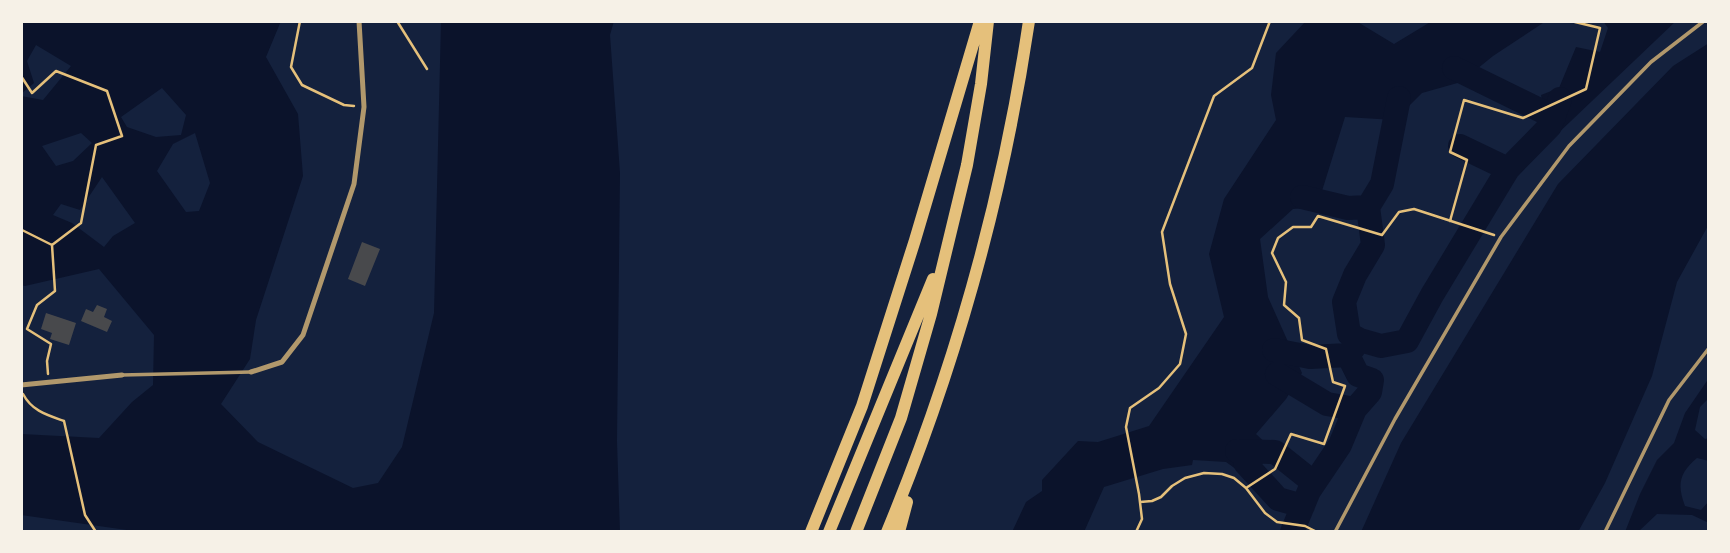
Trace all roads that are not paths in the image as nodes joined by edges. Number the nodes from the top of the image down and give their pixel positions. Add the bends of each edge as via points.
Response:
1 (359, 21) edge
2 (980, 21) edge
3 (988, 21) edge
4 (1029, 21) edge
5 (1704, 21) edge
6 (951, 237) junction
7 (1709, 348) edge
8 (251, 372) joint
9 (122, 375) joint
10 (21, 385) edge
11 (923, 438) junction
12 (811, 532) edge
13 (829, 532) edge
14 (856, 532) edge
15 (887, 532) edge
16 (899, 532) edge
17 (905, 532) edge
18 (1335, 532) edge
19 (1605, 532) edge

1 - 8 street via 364,107 354,184 303,335 282,362
2 - 12 highway via 862,406
3 - 6 highway via 967,166
4 - 11 highway via 1008,141 973,285
5 - 18 lane via 1651,62 1569,146 1501,237
6 - 13 highway
6 - 14 highway via 901,418
7 - 19 lane via 1669,400
8 - 9 lane
9 - 10 street
11 - 15 highway
11 - 16 highway
11 - 17 highway

